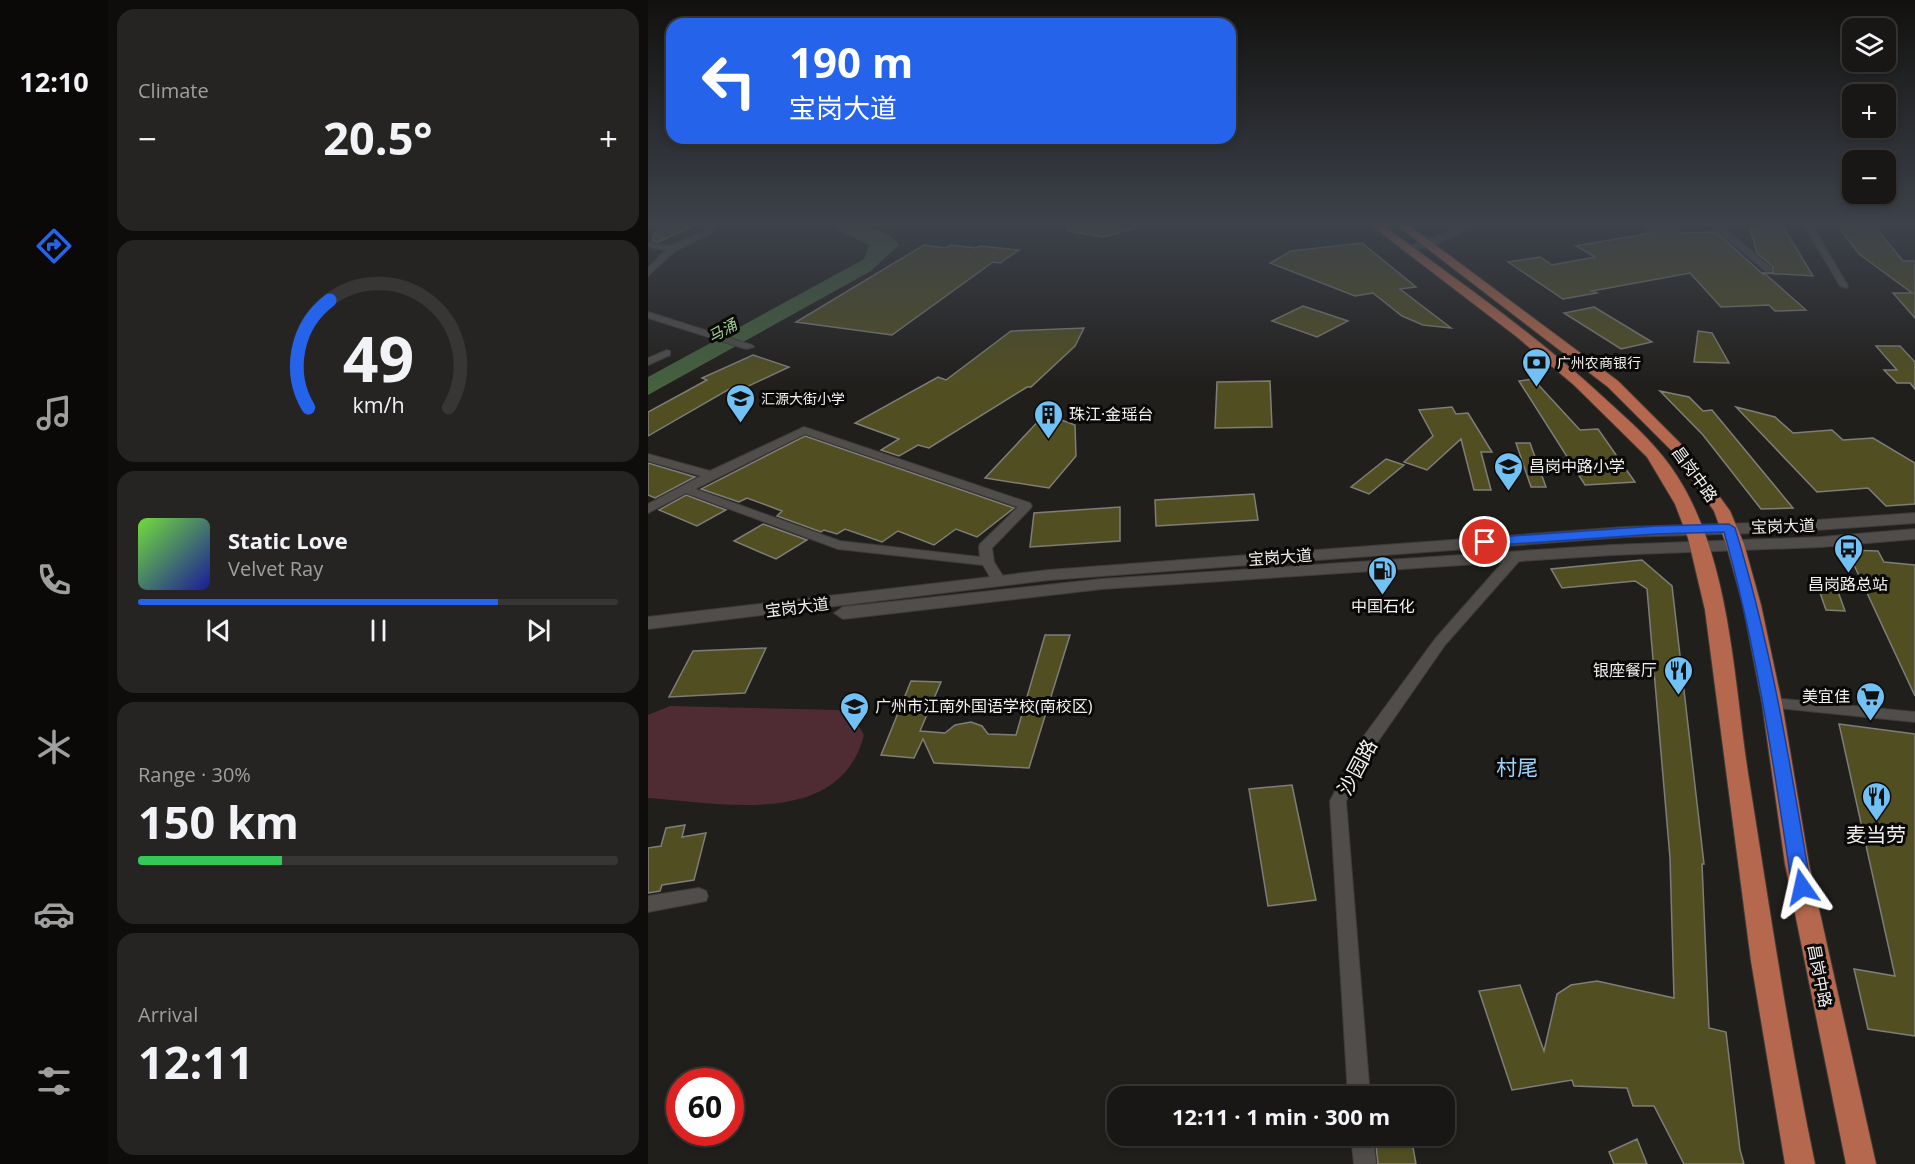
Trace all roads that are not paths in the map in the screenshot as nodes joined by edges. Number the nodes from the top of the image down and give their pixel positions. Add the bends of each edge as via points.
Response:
1 (1445, 277) edge
2 (1473, 277) edge
3 (1839, 277) edge
4 (1844, 286) dead end
5 (648, 315) edge
6 (749, 346) dead end
7 (648, 353) edge
8 (648, 362) edge
9 (648, 457) edge
10 (711, 475) junction
11 (685, 489) junction
12 (648, 509) edge
13 (1915, 518) edge
14 (1915, 534) edge
15 (1732, 536) junction
16 (1698, 537) junction
17 (1515, 557) junction
18 (987, 562) junction
19 (999, 581) junction
20 (648, 623) edge
21 (648, 633) edge
22 (1772, 703) junction
23 (1915, 717) edge
24 (699, 896) dead end
25 (648, 904) edge
26 (1358, 1086) edge
27 (1363, 1146) edge
28 (1365, 1164) edge
29 (1800, 1164) edge
30 (1861, 1164) edge

1 - 16 main road, 昌岗中路 via 1542,350 1620,420 1665,470
2 - 15 main road, 昌岗中路 via 1613,384 1665,435 1695,470 1722,511
3 - 4 street
5 - 6 street
7 - 8 street via 668,353
9 - 10 street
10 - 11 street
10 - 18 street via 804,430 1026,506 985,547
11 - 12 street
11 - 18 street via 838,545
13 - 15 main road, 宝岗大道 via 1789,527
14 - 15 main road, 宝岗大道 via 1821,542
15 - 16 main road, 宝岗大道
15 - 22 main road, 昌岗中路 via 1752,605
16 - 17 main road, 宝岗大道
16 - 19 main road, 宝岗大道 via 1240,560
16 - 29 main road, 昌岗中路 via 1710,582 1789,1113
17 - 21 main road, 宝岗大道 via 1046,589
17 - 26 street, 沙园路 via 1440,642 1367,744 1338,801
18 - 19 street
19 - 20 main road, 宝岗大道
22 - 23 street
22 - 30 main road, 昌岗中路 via 1797,864
24 - 25 street
27 - 28 street

